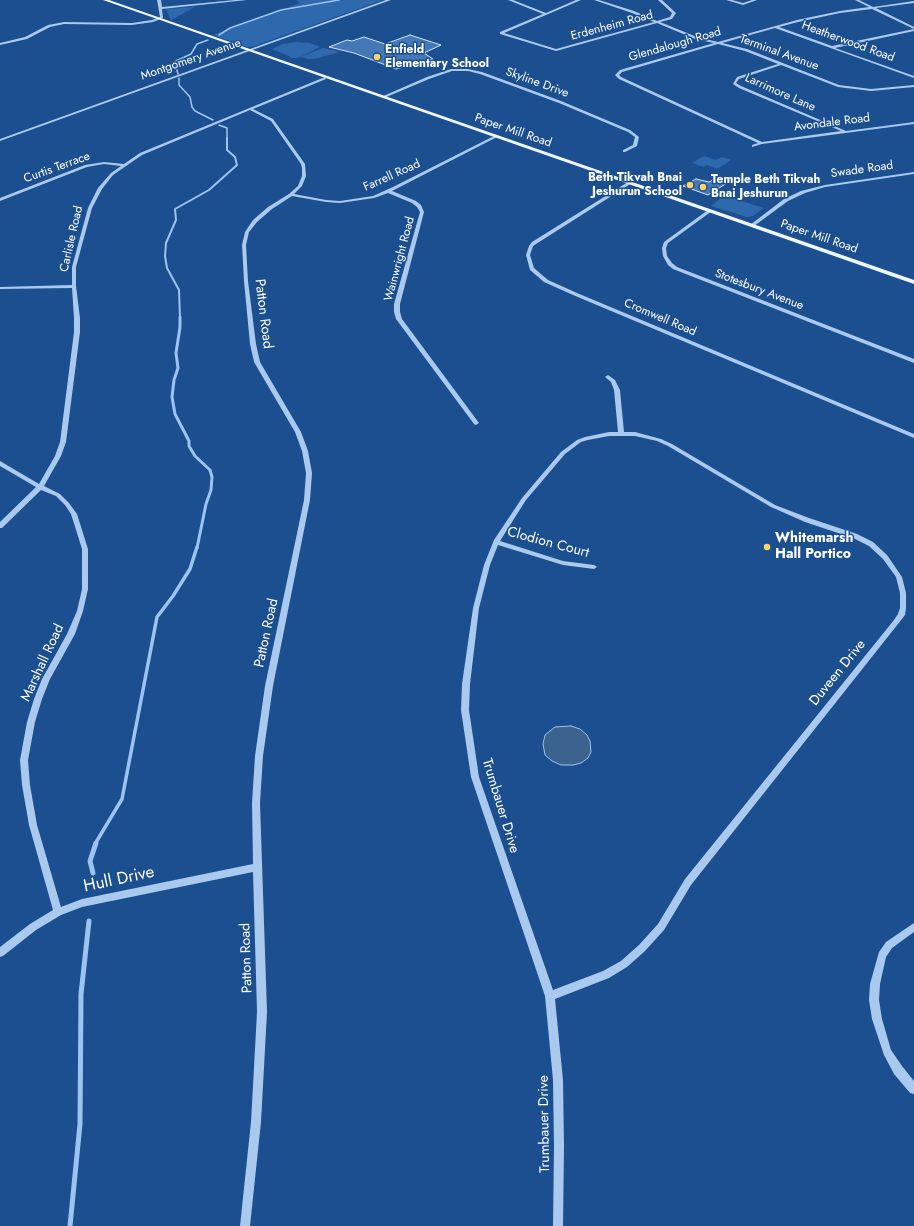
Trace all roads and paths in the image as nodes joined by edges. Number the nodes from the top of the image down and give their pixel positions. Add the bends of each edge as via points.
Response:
1 (105, 0) edge
2 (159, 0) edge
3 (244, 0) edge
4 (388, 0) edge
5 (510, 0) edge
6 (579, 0) edge
7 (596, 0) edge
8 (660, 0) edge
9 (728, 0) edge
10 (755, 0) edge
11 (856, 0) edge
12 (914, 2) edge
13 (161, 8) junction
14 (872, 8) junction
15 (546, 14) junction
16 (160, 19) junction
17 (657, 22) junction
18 (775, 27) junction
19 (914, 29) edge
20 (719, 43) junction
21 (0, 44) edge
22 (833, 47) junction
23 (249, 50) junction
24 (781, 64) junction
25 (914, 77) edge
26 (325, 78) junction
27 (914, 86) edge
28 (383, 97) junction
29 (250, 109) junction
30 (914, 123) edge
31 (844, 132) junction
32 (495, 137) junction
33 (0, 140) edge
34 (761, 143) junction
35 (753, 146) dead end
36 (624, 151) dead end
37 (123, 165) junction
38 (914, 173) edge
39 (630, 183) junction
40 (388, 191) junction
41 (291, 195) junction
42 (0, 200) edge
43 (710, 211) junction
44 (752, 225) junction
45 (914, 282) edge
46 (74, 286) junction
47 (0, 288) edge
48 (914, 360) edge
49 (608, 377) dead end
50 (476, 424) dead end
51 (621, 433) junction
52 (914, 436) edge
53 (0, 463) edge
54 (40, 487) junction
55 (0, 526) edge
56 (496, 542) junction
57 (594, 568) dead end
58 (257, 866) junction
59 (58, 912) junction
60 (914, 927) edge
61 (0, 953) edge
62 (550, 996) junction
63 (914, 1089) edge
64 (246, 1226) edge
65 (558, 1226) edge

1 - 16 main road, Paper Mill Road
2 - 13 street
3 - 13 street
4 - 23 street, Montgomery Avenue
5 - 15 street
6 - 15 street
7 - 17 street, Terminal Avenue
8 - 17 street, Erdenheim Road via 674,14 671,18
9 - 10 street via 743,4
11 - 14 street
12 - 14 street, Glendalough Road
13 - 16 street
14 - 18 street, Glendalough Road via 818,16
14 - 19 street
15 - 17 street, Erdenheim Road via 501,34 556,50
16 - 21 street via 132,24 64,23 50,26 26,38
16 - 23 main road, Paper Mill Road
17 - 20 street, Terminal Avenue via 696,38
18 - 20 street, Glendalough Road
18 - 22 street, Heatherwood Road
19 - 22 street
20 - 24 street, Terminal Avenue via 746,50
20 - 34 street, Glendalough Road via 621,71 618,77
22 - 25 street, Heatherwood Road
23 - 26 main road, Paper Mill Road
23 - 33 street, Montgomery Avenue
24 - 27 street, Terminal Avenue via 850,88 872,90
24 - 31 street, Larrimore Lane via 738,78 734,83
26 - 28 main road, Paper Mill Road
26 - 29 street, Carlisle Road
28 - 32 main road, Paper Mill Road
28 - 36 street, Skyline Drive via 452,70 468,70 560,102 629,131 637,137 635,146
29 - 37 street, Carlisle Road via 154,148
29 - 41 street, Patton Road via 272,120 303,164 305,172 302,182
30 - 31 street, Avondale Road
31 - 34 street, Avondale Road
32 - 39 main road, Paper Mill Road
32 - 40 street, Farrell Road
34 - 35 street, Avondale Road
37 - 42 street, Curtis Terrace via 101,163 86,166
37 - 46 street, Carlisle Road via 106,181 94,198 74,267
38 - 44 street, Swade Road via 825,186 803,192 786,200
39 - 43 main road, Paper Mill Road
39 - 52 street, Cromwell Road via 534,243 528,255 532,269 546,281 575,294
40 - 41 street, Farrell Road via 360,200 340,202
40 - 50 street, Wainwright Road via 414,202 422,212 397,304 399,319
41 - 58 street, Patton Road via 255,221 247,232 244,245 257,362 298,432 309,473 305,508 264,716 256,803
43 - 44 main road, Paper Mill Road
43 - 48 street, Stotesbury Avenue via 666,242 665,256 675,268
44 - 45 main road, Paper Mill Road
46 - 47 street
46 - 54 street, Carlisle Road via 77,332 63,442
49 - 51 street via 618,390
51 - 56 street, Trumbauer Drive via 587,438 563,452 528,494
51 - 62 street, Duveen Drive via 659,440 773,506 867,542 885,557 895,570 901,584 903,608 901,615 688,882 661,927 642,948 606,975
53 - 54 street, Marshall Road
54 - 55 street, Carlisle Road
54 - 59 street, Marshall Road via 58,495 74,514 85,549 86,579 81,605 71,634 38,699 24,760 30,812
56 - 57 street, Clodion Court via 563,563
56 - 62 street, Trumbauer Drive via 481,588 470,647 465,710 475,778
58 - 59 street, Hull Drive via 89,902
58 - 64 street, Patton Road via 262,1012 256,1122
59 - 61 street, Hull Drive via 33,927
60 - 63 street via 889,945 882,955 874,1000 887,1052
62 - 65 street, Trumbauer Drive via 558,1080

